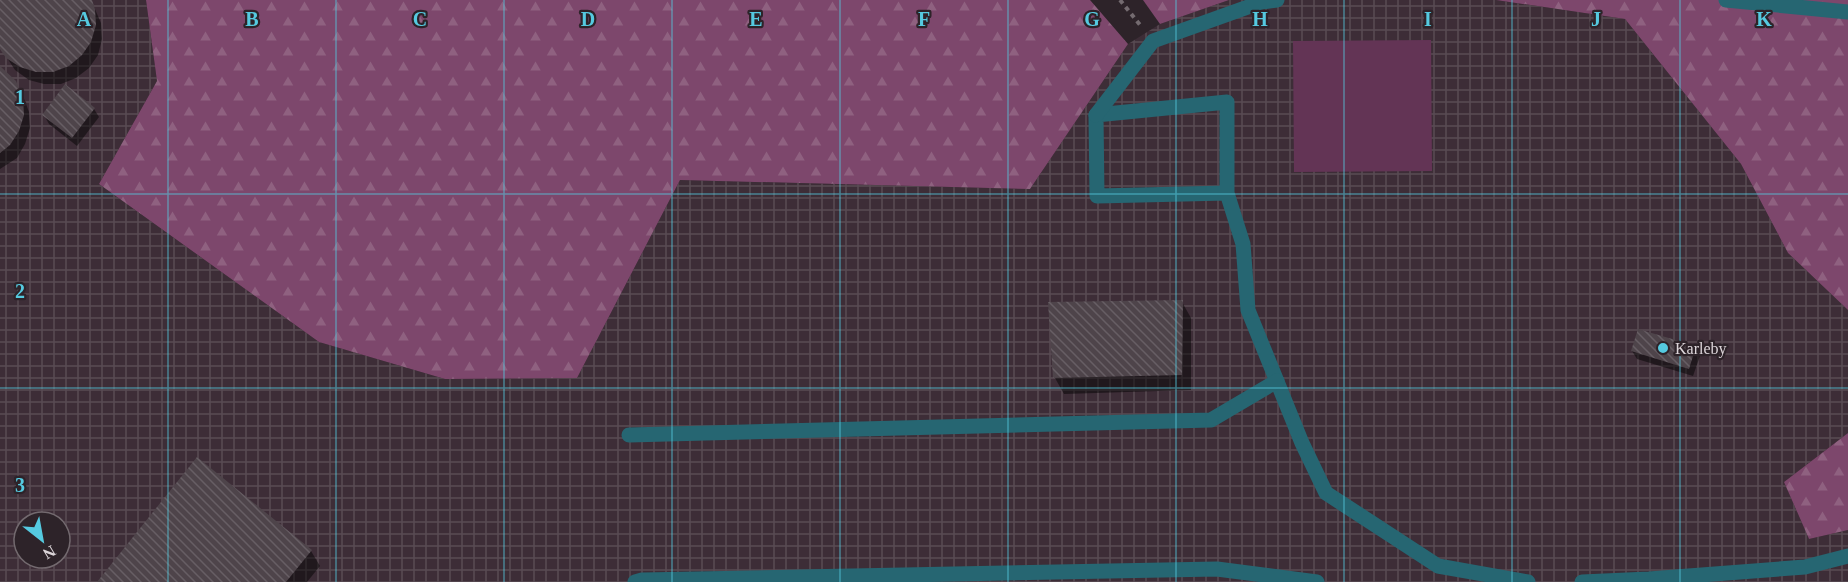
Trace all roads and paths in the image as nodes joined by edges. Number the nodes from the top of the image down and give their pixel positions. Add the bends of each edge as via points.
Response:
1 (1120, 0) edge
2 (1278, 0) edge
3 (1726, 0) edge
4 (1848, 12) edge
5 (1153, 41) junction
6 (1095, 115) junction
7 (1227, 193) junction
8 (1277, 381) junction
9 (629, 435) dead end
10 (1848, 556) edge
11 (635, 582) edge
12 (1317, 582) edge
13 (1528, 582) edge
14 (1582, 582) edge

1 - 5 path
2 - 5 street via 1262,2
3 - 4 street
5 - 6 street
6 - 7 street via 1097,196
6 - 7 street via 1227,102
7 - 8 street via 1243,244 1248,310
8 - 9 street via 1211,420
8 - 13 street via 1326,493 1438,566
10 - 14 street via 1805,567
11 - 12 street via 769,576 1217,569

